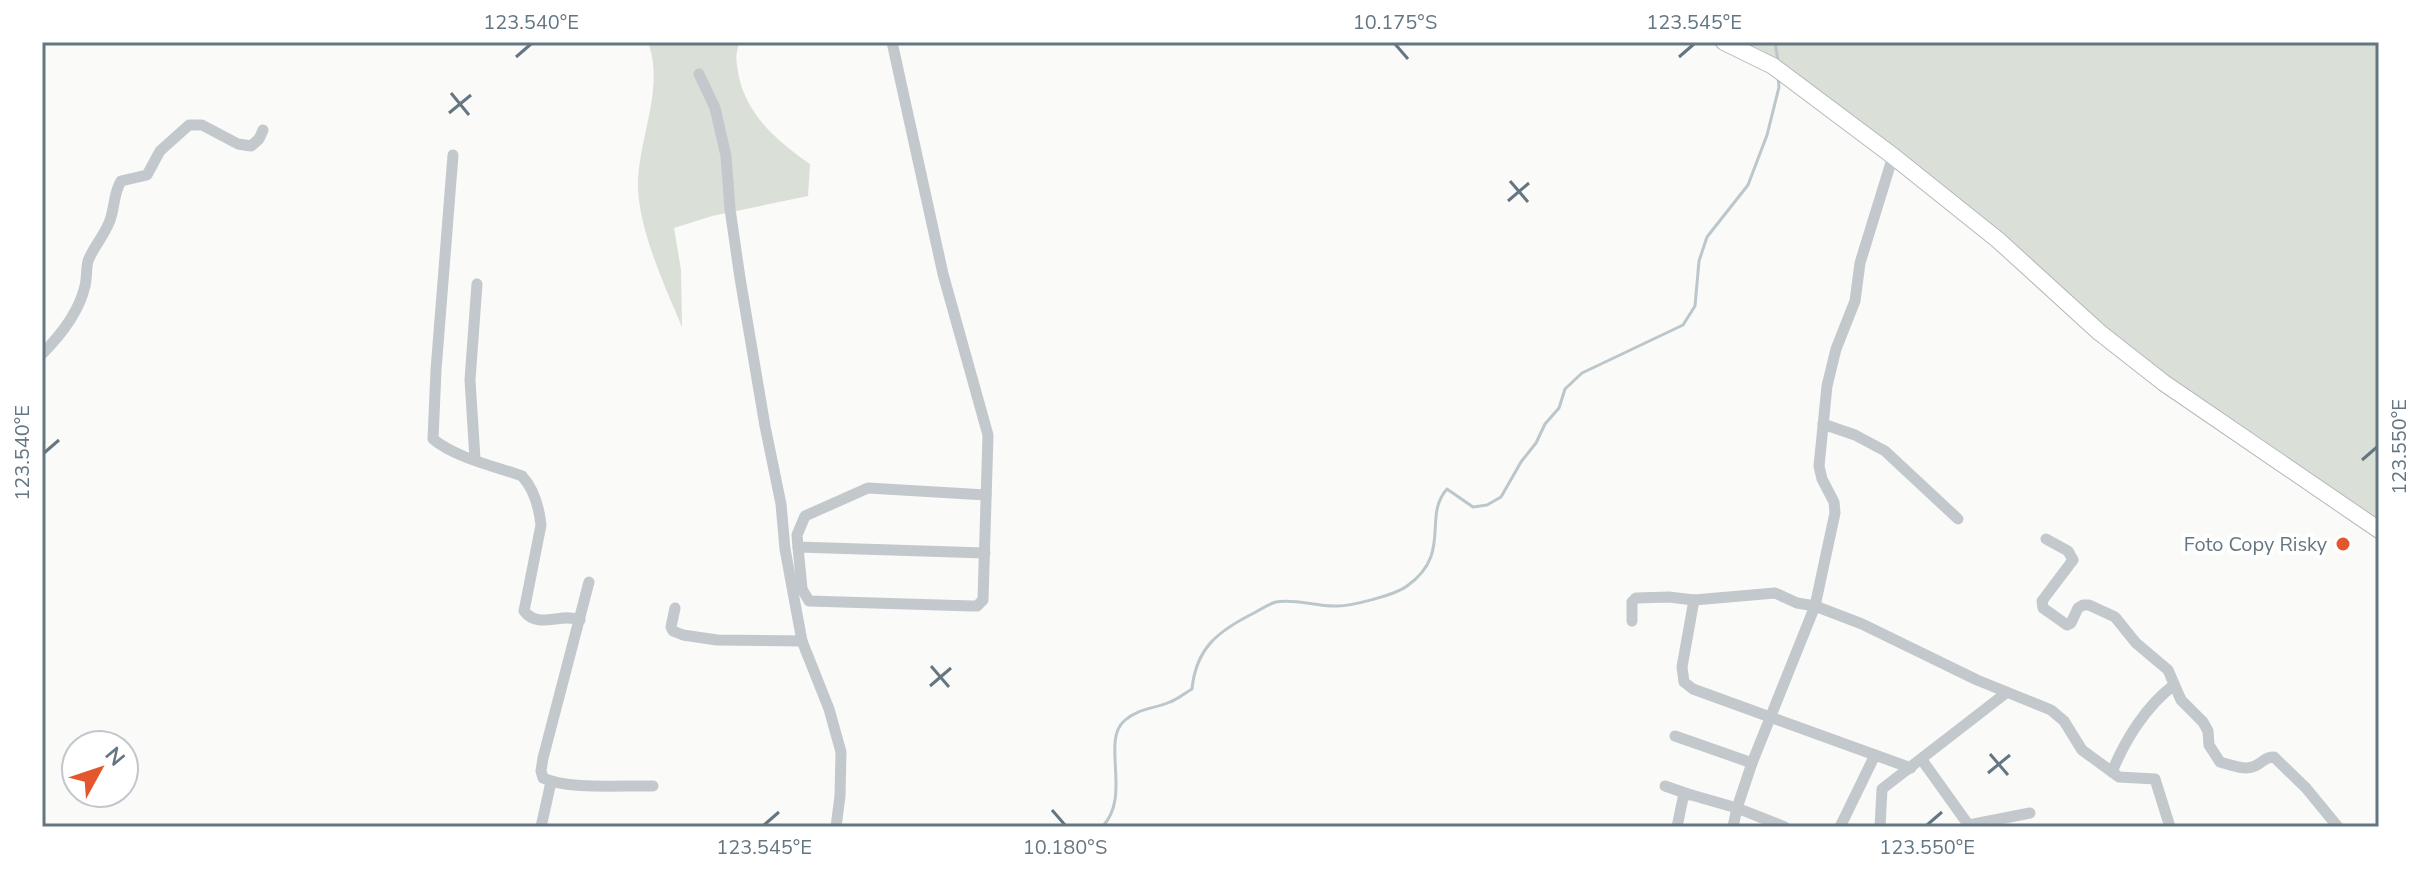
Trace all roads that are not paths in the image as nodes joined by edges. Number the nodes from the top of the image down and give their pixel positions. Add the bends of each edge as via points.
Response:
1 (892, 42) edge
2 (1724, 42) edge
3 (699, 74) dead end
4 (263, 130) dead end
5 (453, 155) dead end
6 (1893, 156) junction
7 (477, 284) dead end
8 (42, 354) edge
9 (1823, 424) junction
10 (475, 459) junction
11 (986, 495) junction
12 (1958, 519) dead end
13 (2379, 530) edge
14 (2046, 539) dead end
15 (798, 547) junction
16 (985, 553) junction
17 (589, 582) dead end
18 (1694, 600) junction
19 (1815, 606) junction
20 (675, 608) dead end
21 (580, 620) junction
22 (1632, 621) dead end
23 (802, 641) junction
24 (2174, 685) junction
25 (2006, 693) junction
26 (1772, 717) junction
27 (1675, 736) dead end
28 (1875, 755) junction
29 (1922, 760) junction
30 (1752, 763) junction
31 (1911, 768) junction
32 (2112, 772) junction
33 (551, 782) junction
34 (653, 786) dead end
35 (1665, 786) dead end
36 (1688, 794) junction
37 (1737, 808) junction
38 (2030, 813) dead end
39 (1970, 826) edge
40 (541, 827) edge
41 (836, 827) edge
42 (1677, 827) edge
43 (1733, 827) edge
44 (1783, 827) edge
45 (1840, 827) edge
46 (1880, 827) edge
47 (2170, 827) edge
48 (2338, 827) edge

1 - 11 street via 943,274 986,423
2 - 6 highway via 1779,70
3 - 23 street via 715,108 726,156 740,278
4 - 8 street via 251,146 202,125 189,125 160,151 147,175 121,181 107,230 87,264 80,301
5 - 10 street via 433,439
6 - 9 street via 1860,263 1855,301 1830,368
6 - 13 highway via 2144,368
7 - 10 street via 470,380
9 - 12 street via 1885,451
9 - 19 street via 1819,466 1835,513
10 - 21 street via 522,476 536,500 541,525 524,611 542,621
11 - 15 street via 868,488 805,516
11 - 16 street
14 - 24 street via 2068,551 2073,560 2042,601 2043,608 2067,625 2083,605 2115,617 2168,670
15 - 16 street
15 - 16 street via 802,589 809,601 864,603 977,606 983,600
17 - 21 street
18 - 19 street via 1775,593
18 - 22 street via 1636,598
18 - 26 street via 1684,682
19 - 25 street
19 - 26 street
20 - 23 street via 671,627 683,635
21 - 33 street via 543,758 543,778
23 - 41 street via 841,752
24 - 32 street via 2147,711
24 - 48 street via 2203,722 2220,762 2245,768 2274,757
25 - 29 street
25 - 32 street via 2057,714 2082,750
26 - 28 street
26 - 30 street
27 - 30 street
28 - 31 street
28 - 45 street
29 - 31 street
29 - 39 street
30 - 37 street
31 - 46 street via 1882,789
32 - 47 street via 2128,779 2155,779
33 - 34 street
33 - 40 street
35 - 36 street
36 - 37 street
36 - 42 street
37 - 43 street
37 - 44 street
38 - 39 street

